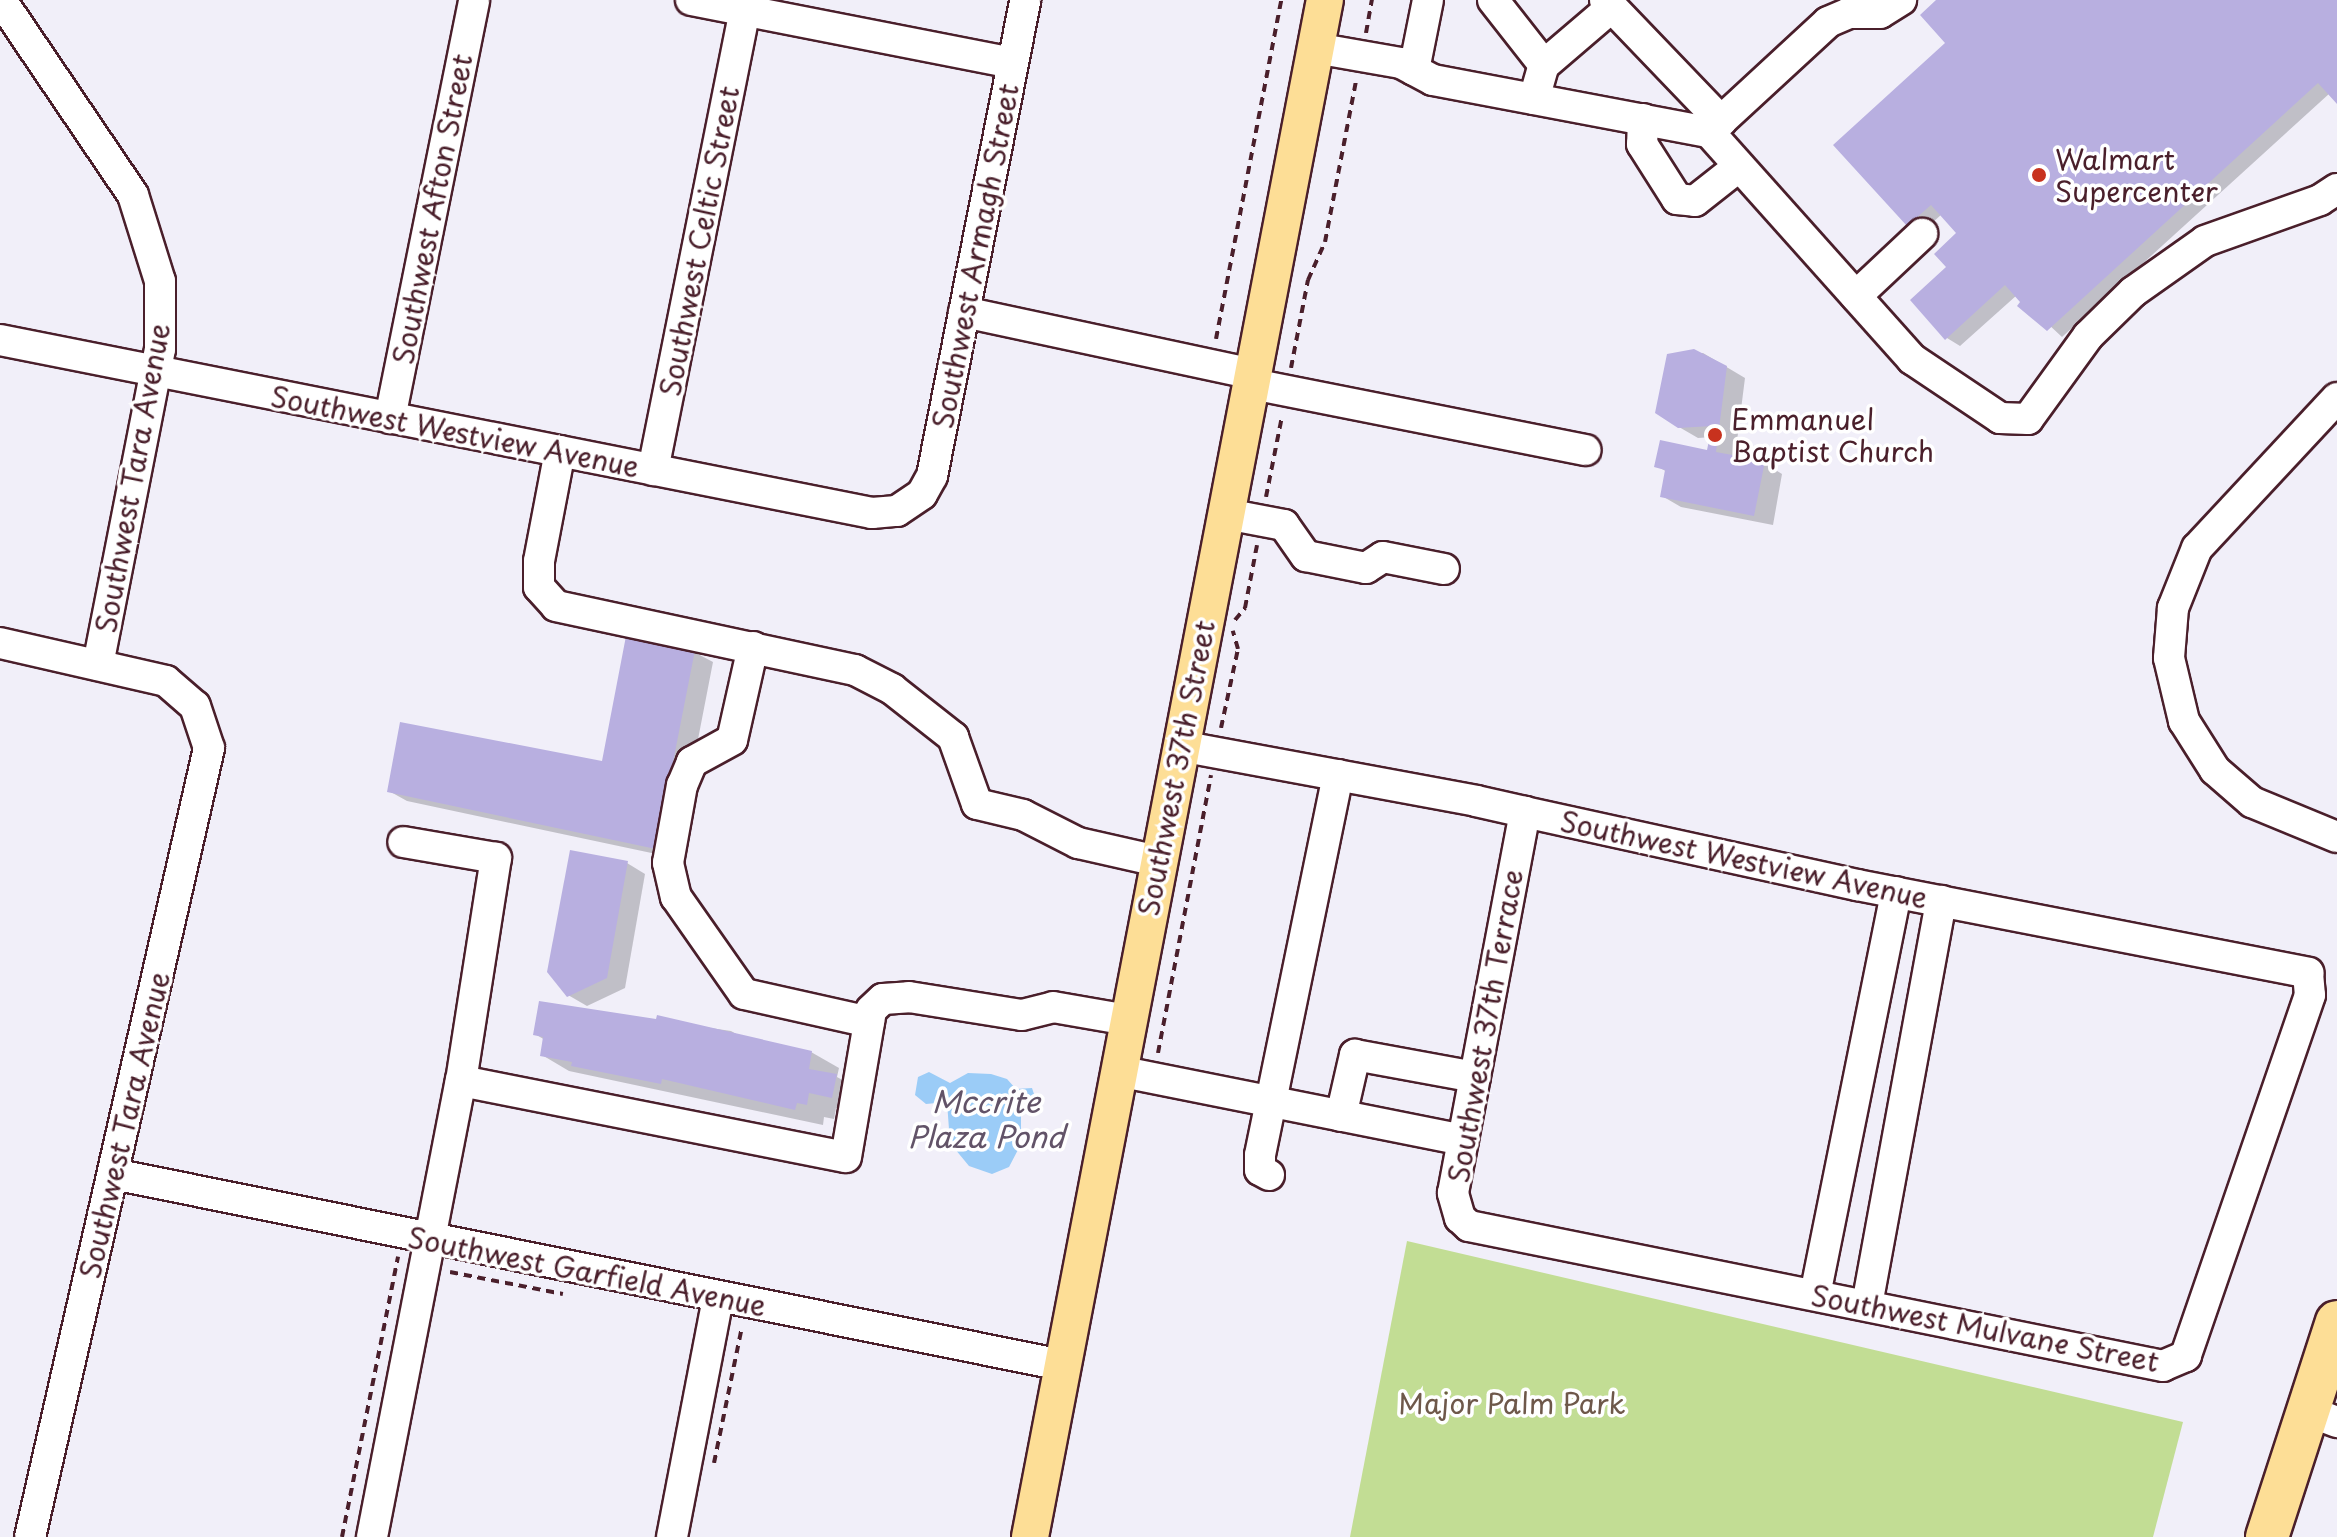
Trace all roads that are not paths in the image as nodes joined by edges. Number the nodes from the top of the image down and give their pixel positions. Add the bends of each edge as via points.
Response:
1 (1, 0) edge
2 (474, 0) edge
3 (691, 0) edge
4 (1025, 0) edge
5 (1325, 0) edge
6 (1428, 0) edge
7 (1493, 0) edge
8 (1901, 0) edge
9 (1609, 4) edge
10 (745, 11) junction
11 (1315, 48) junction
12 (1012, 63) junction
13 (1544, 65) junction
14 (1414, 70) junction
15 (1534, 99) junction
16 (1643, 119) junction
17 (1715, 126) junction
18 (1738, 167) junction
19 (2337, 189) edge
20 (1922, 234) dead end
21 (1856, 296) junction
22 (964, 312) junction
23 (0, 340) edge
24 (156, 371) junction
25 (1253, 379) junction
26 (2337, 398) edge
27 (390, 418) junction
28 (1586, 450) dead end
29 (560, 451) junction
30 (653, 470) junction
31 (910, 505) joint
32 (1226, 514) junction
33 (1444, 569) dead end
34 (0, 643) edge
35 (753, 647) junction
36 (98, 665) junction
37 (1180, 746) junction
38 (1338, 775) junction
39 (1525, 812) junction
40 (2337, 837) edge
41 (403, 842) dead end
42 (1158, 861) junction
43 (1896, 892) junction
44 (1941, 901) junction
45 (2308, 973) joint
46 (1128, 1020) junction
47 (869, 1022) junction
48 (1118, 1071) junction
49 (1475, 1077) junction
50 (461, 1081) junction
51 (1271, 1101) junction
52 (1341, 1116) junction
53 (1463, 1140) junction
54 (113, 1174) junction
55 (1269, 1175) dead end
56 (419, 1246) junction
57 (1667, 1266) joint
58 (1815, 1295) junction
59 (718, 1297) junction
60 (1867, 1305) junction
61 (2337, 1322) edge
62 (1062, 1365) junction
63 (2322, 1416) edge
64 (30, 1537) edge
65 (372, 1537) edge
66 (672, 1537) edge
67 (1030, 1537) edge
68 (2267, 1537) edge

1 - 24 street, Southwest Tara Avenue via 142,216 156,259 162,304
2 - 27 street, Southwest Afton Street
3 - 10 street
4 - 12 street, Southwest Armagh Street
5 - 11 main road, Southwest 37th Street
6 - 14 street
7 - 13 street
8 - 17 street via 1880,13 1849,13 1828,22
9 - 13 street
9 - 17 street
10 - 12 street
10 - 30 street, Southwest Celtic Street
11 - 14 street
11 - 25 main road, Southwest 37th Street
12 - 22 street, Southwest Armagh Street
13 - 15 street
14 - 15 street via 1433,80
15 - 16 street
16 - 17 street
16 - 18 street via 1642,144 1677,199 1695,201
17 - 18 street
18 - 21 street
19 - 21 street via 2320,200 2205,241 2133,292 2088,336 2028,419 2000,418 1912,359
20 - 21 street
22 - 25 street
22 - 31 street, Southwest Armagh Street via 932,476
23 - 24 street, Southwest Westview Avenue
24 - 27 street, Southwest Westview Avenue
24 - 36 street, Southwest Tara Avenue
25 - 28 street
25 - 32 main road, Southwest 37th Street
26 - 40 street via 2197,548 2173,608 2169,658 2184,721 2215,770 2252,802
27 - 29 street, Southwest Westview Avenue
29 - 30 street, Southwest Westview Avenue
29 - 35 street via 539,561 539,587 556,606
30 - 31 street, Southwest Westview Avenue via 872,513
32 - 33 street via 1284,525 1306,556 1366,568 1383,557
32 - 37 main road, Southwest 37th Street
34 - 36 street
35 - 42 street via 855,670 892,689 953,737 977,804 1023,815 1078,843
35 - 47 street via 732,740 692,762 682,785 668,863 676,897 744,994
36 - 54 street, Southwest Tara Avenue via 166,681 200,714 209,748
37 - 38 street, Southwest Westview Avenue
37 - 42 main road, Southwest 37th Street
38 - 39 street, Southwest Westview Avenue
38 - 51 street
39 - 43 street, Southwest Westview Avenue
39 - 49 street, Southwest 37th Terrace
41 - 50 street via 496,858
42 - 46 main road, Southwest 37th Street
43 - 44 street, Southwest Westview Avenue
43 - 58 street
44 - 45 street, Southwest Westview Avenue
44 - 60 street
45 - 60 street, Southwest Mulvane Street via 2310,995 2181,1362 2163,1366
46 - 47 street via 1053,1007 1022,1015 909,997 883,999 871,1010
46 - 48 main road, Southwest 37th Street
47 - 50 street via 846,1157
48 - 51 street
48 - 62 main road, Southwest 37th Street
49 - 52 street via 1355,1055
49 - 53 street, Southwest 37th Terrace
50 - 56 street
51 - 52 street
51 - 55 street via 1260,1155 1260,1170
52 - 53 street
53 - 57 street, Southwest 37th Terrace via 1453,1193 1460,1218 1469,1226
54 - 56 street, Southwest Garfield Avenue
54 - 64 street, Southwest Tara Avenue
56 - 59 street, Southwest Garfield Avenue
56 - 65 street
57 - 58 street, Southwest Mulvane Street
58 - 60 street, Southwest Mulvane Street
59 - 62 street, Southwest Garfield Avenue
59 - 66 street
61 - 63 highway
62 - 67 main road, Southwest 37th Street
63 - 68 highway

